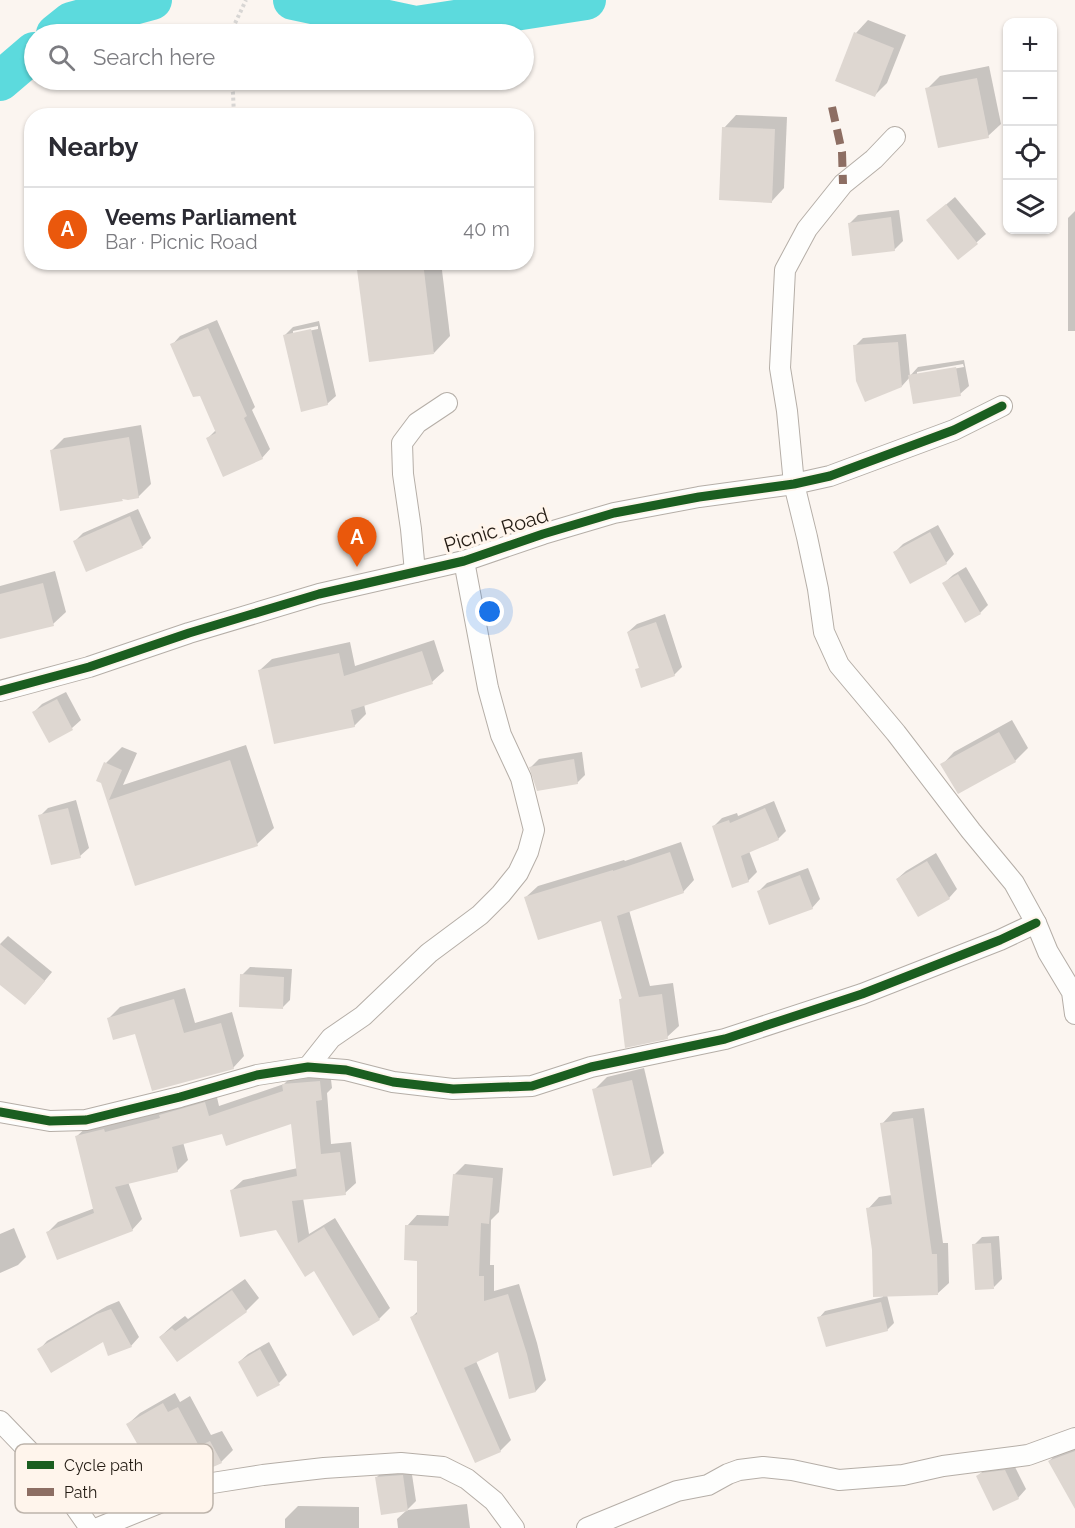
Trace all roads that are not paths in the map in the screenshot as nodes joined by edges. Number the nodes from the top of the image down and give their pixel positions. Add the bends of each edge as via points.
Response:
1 (894, 137) dead end
2 (447, 403) dead end
3 (1002, 406) dead end
4 (794, 484) junction
5 (464, 561) junction
6 (415, 572) junction
7 (0, 691) edge
8 (1036, 923) junction
9 (1075, 1014) edge
10 (308, 1067) junction
11 (0, 1112) edge
12 (0, 1421) edge
13 (1075, 1438) edge
14 (22, 1444) edge
15 (213, 1483) edge
16 (79, 1513) edge
17 (135, 1513) edge
18 (90, 1528) edge
19 (98, 1528) edge
20 (514, 1528) edge
21 (587, 1528) edge

1 - 4 street via 843,184 807,229 785,270 780,368
2 - 6 street via 417,423 402,443
3 - 4 street, Picnic Road via 954,430 830,476
4 - 5 street, Picnic Road via 614,513
4 - 8 street via 824,632 839,665 1014,883
5 - 6 street, Picnic Road
5 - 10 street via 488,688 501,735 521,778 534,830 528,852 518,873 480,915 429,953 363,1016 331,1038
6 - 7 street, Picnic Road via 320,594
8 - 9 street via 1072,992
8 - 10 street via 862,994 725,1039 591,1067 532,1086 453,1089
10 - 11 street via 257,1075 86,1120 50,1121
12 - 14 street
13 - 21 street via 1028,1455 903,1475 839,1480 763,1467 739,1470
15 - 20 street via 401,1462 443,1467 467,1479 494,1501
16 - 18 street
17 - 19 street

